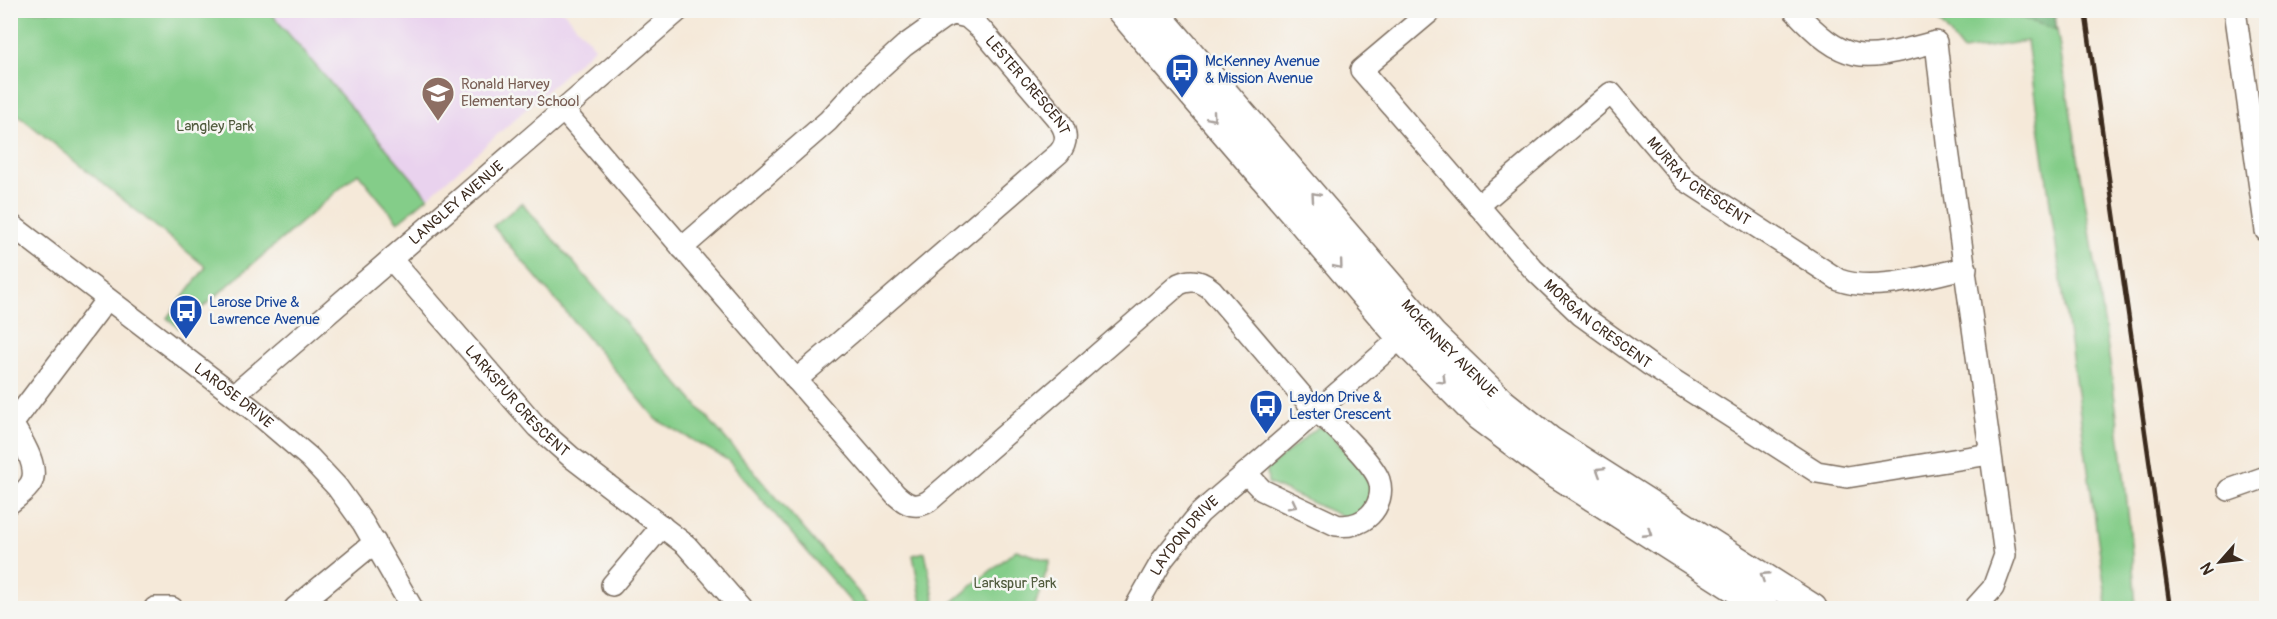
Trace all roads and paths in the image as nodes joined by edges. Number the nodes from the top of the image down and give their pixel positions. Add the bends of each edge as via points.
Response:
1 (679, 10) edge
2 (1432, 10) edge
3 (1794, 10) edge
4 (2235, 10) edge
5 (1139, 14) edge
6 (563, 110) junction
7 (2258, 115) edge
8 (1478, 206) junction
9 (10, 224) edge
10 (2266, 231) edge
11 (682, 248) junction
12 (391, 259) junction
13 (1966, 268) junction
14 (107, 299) junction
15 (1411, 329) junction
16 (796, 380) junction
17 (234, 395) junction
18 (1316, 412) junction
19 (12, 426) edge
20 (1990, 454) junction
21 (1246, 472) junction
22 (2266, 477) edge
23 (2229, 490) dead end
24 (10, 503) edge
25 (662, 526) junction
26 (375, 542) junction
27 (612, 585) dead end
28 (155, 609) edge
29 (172, 609) edge
30 (295, 609) edge
31 (412, 609) edge
32 (741, 609) edge
33 (1135, 609) edge
34 (1765, 609) edge
35 (1813, 609) edge
36 (1975, 609) edge

1 - 6 street, LANGLEY AVENUE
2 - 8 street, MORGAN CRESCENT via 1361,70
3 - 13 street via 1829,45 1850,54 1881,56 1936,42
4 - 7 street
5 - 15 main road, MCKENNEY AVENUE
6 - 11 street
6 - 12 street, LANGLEY AVENUE
7 - 10 street
8 - 13 street, MURRAY CRESCENT via 1611,93 1685,180 1839,280 1865,285
8 - 20 street, MORGAN CRESCENT via 1533,269 1603,333 1807,468 1847,477
9 - 14 street, LAROSE DRIVE
11 - 16 street
11 - 16 street, LESTER CRESCENT via 828,121 858,87 904,46 954,14 967,17 981,29 1060,122 1066,138 1064,147
12 - 17 street, LANGLEY AVENUE
12 - 25 street, LARKSPUR CRESCENT via 531,421 571,458
13 - 20 street
14 - 17 street, LAROSE DRIVE
14 - 19 street
15 - 18 street, LAYDON DRIVE
15 -> 34 main road, MCKENNEY AVENUE via 1479,417 1546,468
35 -> 15 main road, MCKENNEY AVENUE via 1551,441 1453,356
16 - 18 street via 896,495 907,504 920,506 1179,284 1196,280 1212,290
17 - 26 street, LAROSE DRIVE via 324,471
18 - 21 street, LAYDON DRIVE
21 -> 18 street via 1262,490 1330,523 1349,525 1369,516 1380,497 1378,477 1331,421
19 - 24 street via 21,439 33,476 31,483
20 - 36 street via 2005,555 1998,578
21 - 33 street, LAYDON DRIVE via 1200,513 1174,544
22 - 23 street
25 - 27 street
25 - 32 street, LARKSPUR CRESCENT via 689,549
26 - 30 street
26 - 31 street, LAROSE DRIVE
28 - 29 street

